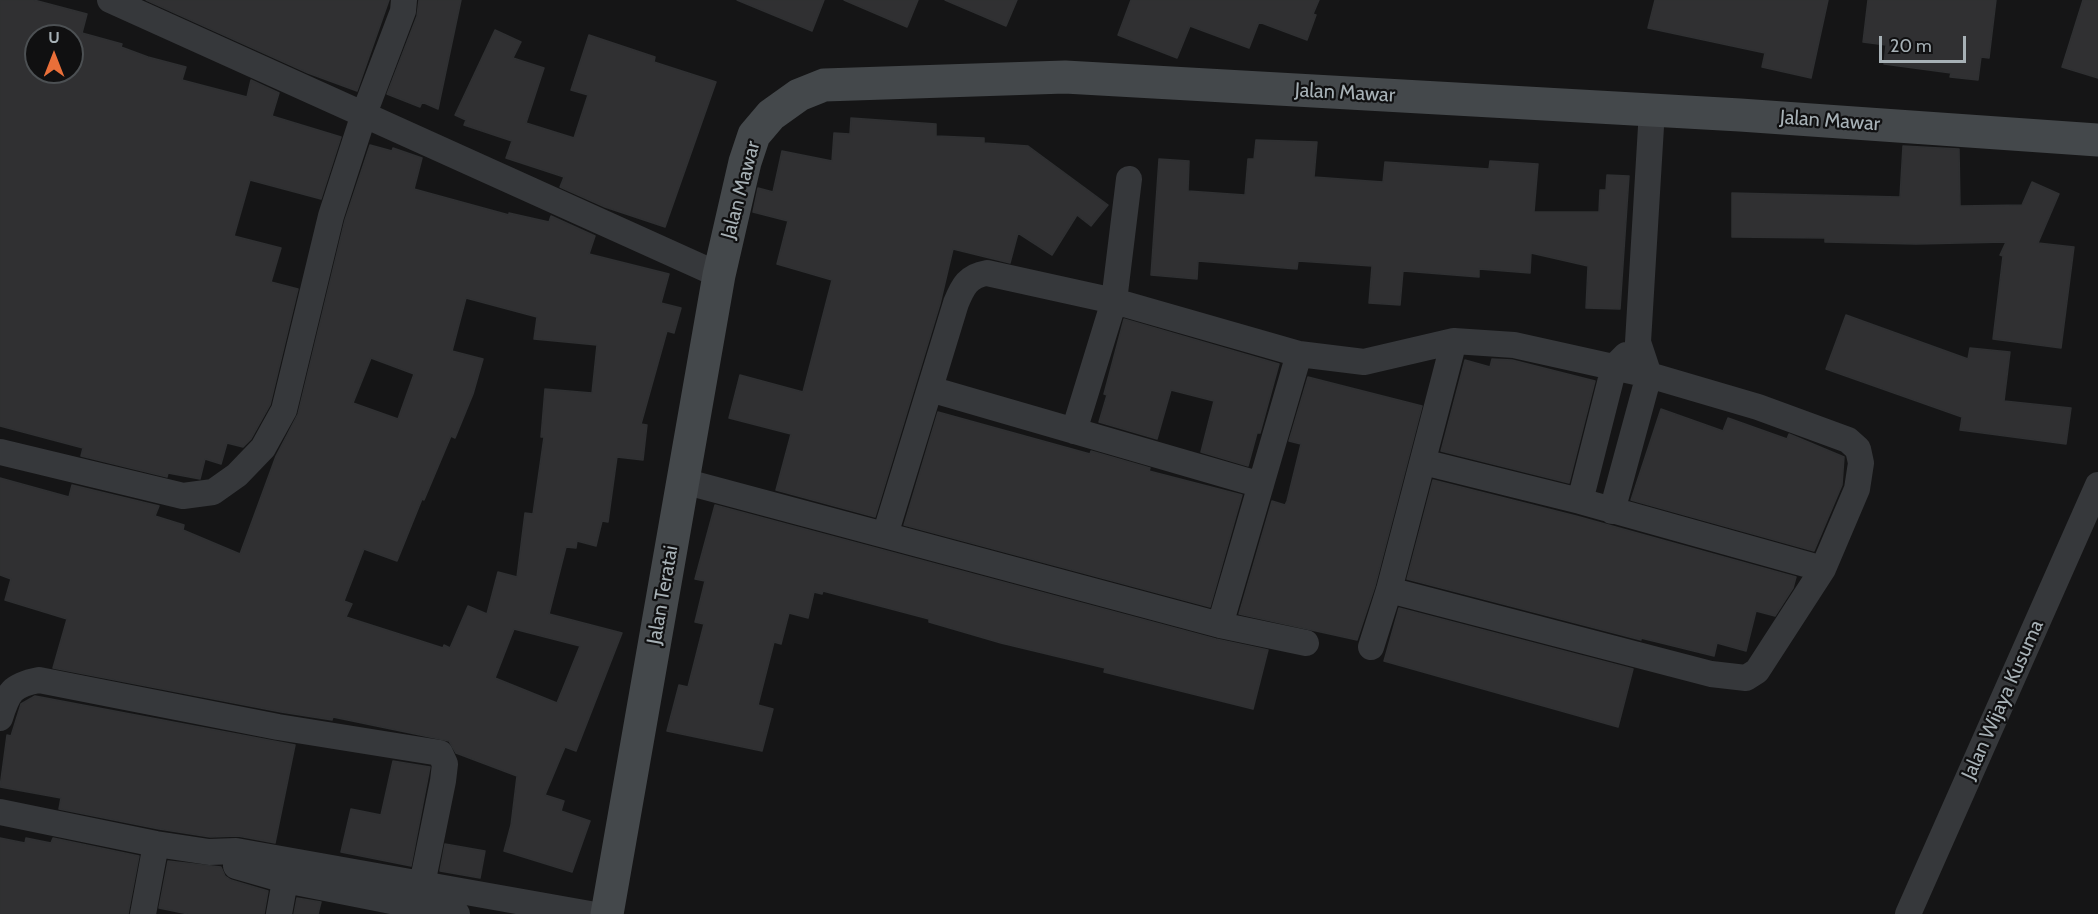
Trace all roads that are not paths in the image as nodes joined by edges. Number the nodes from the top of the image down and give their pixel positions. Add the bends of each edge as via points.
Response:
1 (110, 0) edge
2 (404, 0) edge
3 (1652, 110) junction
4 (364, 114) junction
5 (2098, 140) edge
6 (1129, 179) dead end
7 (719, 275) junction
8 (1114, 301) junction
9 (1454, 341) junction
10 (1638, 342) junction
11 (1299, 354) junction
12 (1614, 367) junction
13 (1649, 375) junction
14 (930, 389) junction
15 (1074, 431) junction
16 (0, 452) edge
17 (1423, 462) junction
18 (683, 481) junction
19 (1261, 484) junction
20 (2098, 485) edge
21 (1580, 501) junction
22 (1612, 511) junction
23 (885, 535) junction
24 (1823, 569) junction
25 (1389, 590) junction
26 (1220, 625) junction
27 (1306, 643) dead end
28 (1371, 647) dead end
29 (0, 718) edge
30 (0, 812) edge
31 (156, 844) junction
32 (287, 871) junction
33 (418, 902) edge
34 (143, 914) edge
35 (279, 914) edge
36 (457, 914) edge
37 (590, 914) edge
38 (607, 914) edge
39 (1908, 914) edge

1 - 4 street
2 - 4 street
3 - 5 street, Jalan Mawar
3 - 7 street, Jalan Mawar via 1065,77 825,85 799,95 771,115 754,135
3 - 10 street
4 - 7 street
4 - 16 street via 331,216 285,410 263,448 237,475 213,492 183,496
6 - 8 street
7 - 18 street, Jalan Teratai
8 - 11 street
8 - 14 street via 987,273 974,275 964,284 956,303
8 - 15 street
9 - 11 street via 1364,362
9 - 12 street via 1514,345
9 - 17 street
10 - 12 street
10 - 13 street
11 - 19 street
12 - 13 street
12 - 21 street
13 - 22 street
13 - 24 street via 1758,407 1848,440 1858,449 1861,463 1857,489
14 - 15 street
14 - 23 street
15 - 19 street
17 - 21 street
17 - 25 street
18 - 23 street
18 - 38 street, Jalan Teratai
19 - 26 street
20 - 39 street, Jalan Wijaya Kusuma
21 - 22 street
22 - 24 street
23 - 26 street
24 - 25 street via 1757,671 1746,678 1711,674
25 - 28 street
26 - 27 street
29 - 33 street via 12,689 39,680 278,727 440,753 445,764 443,781
30 - 31 street
31 - 32 street via 209,852 236,851
31 - 34 street
32 - 33 street
32 - 35 street
33 - 36 street
33 - 37 street

